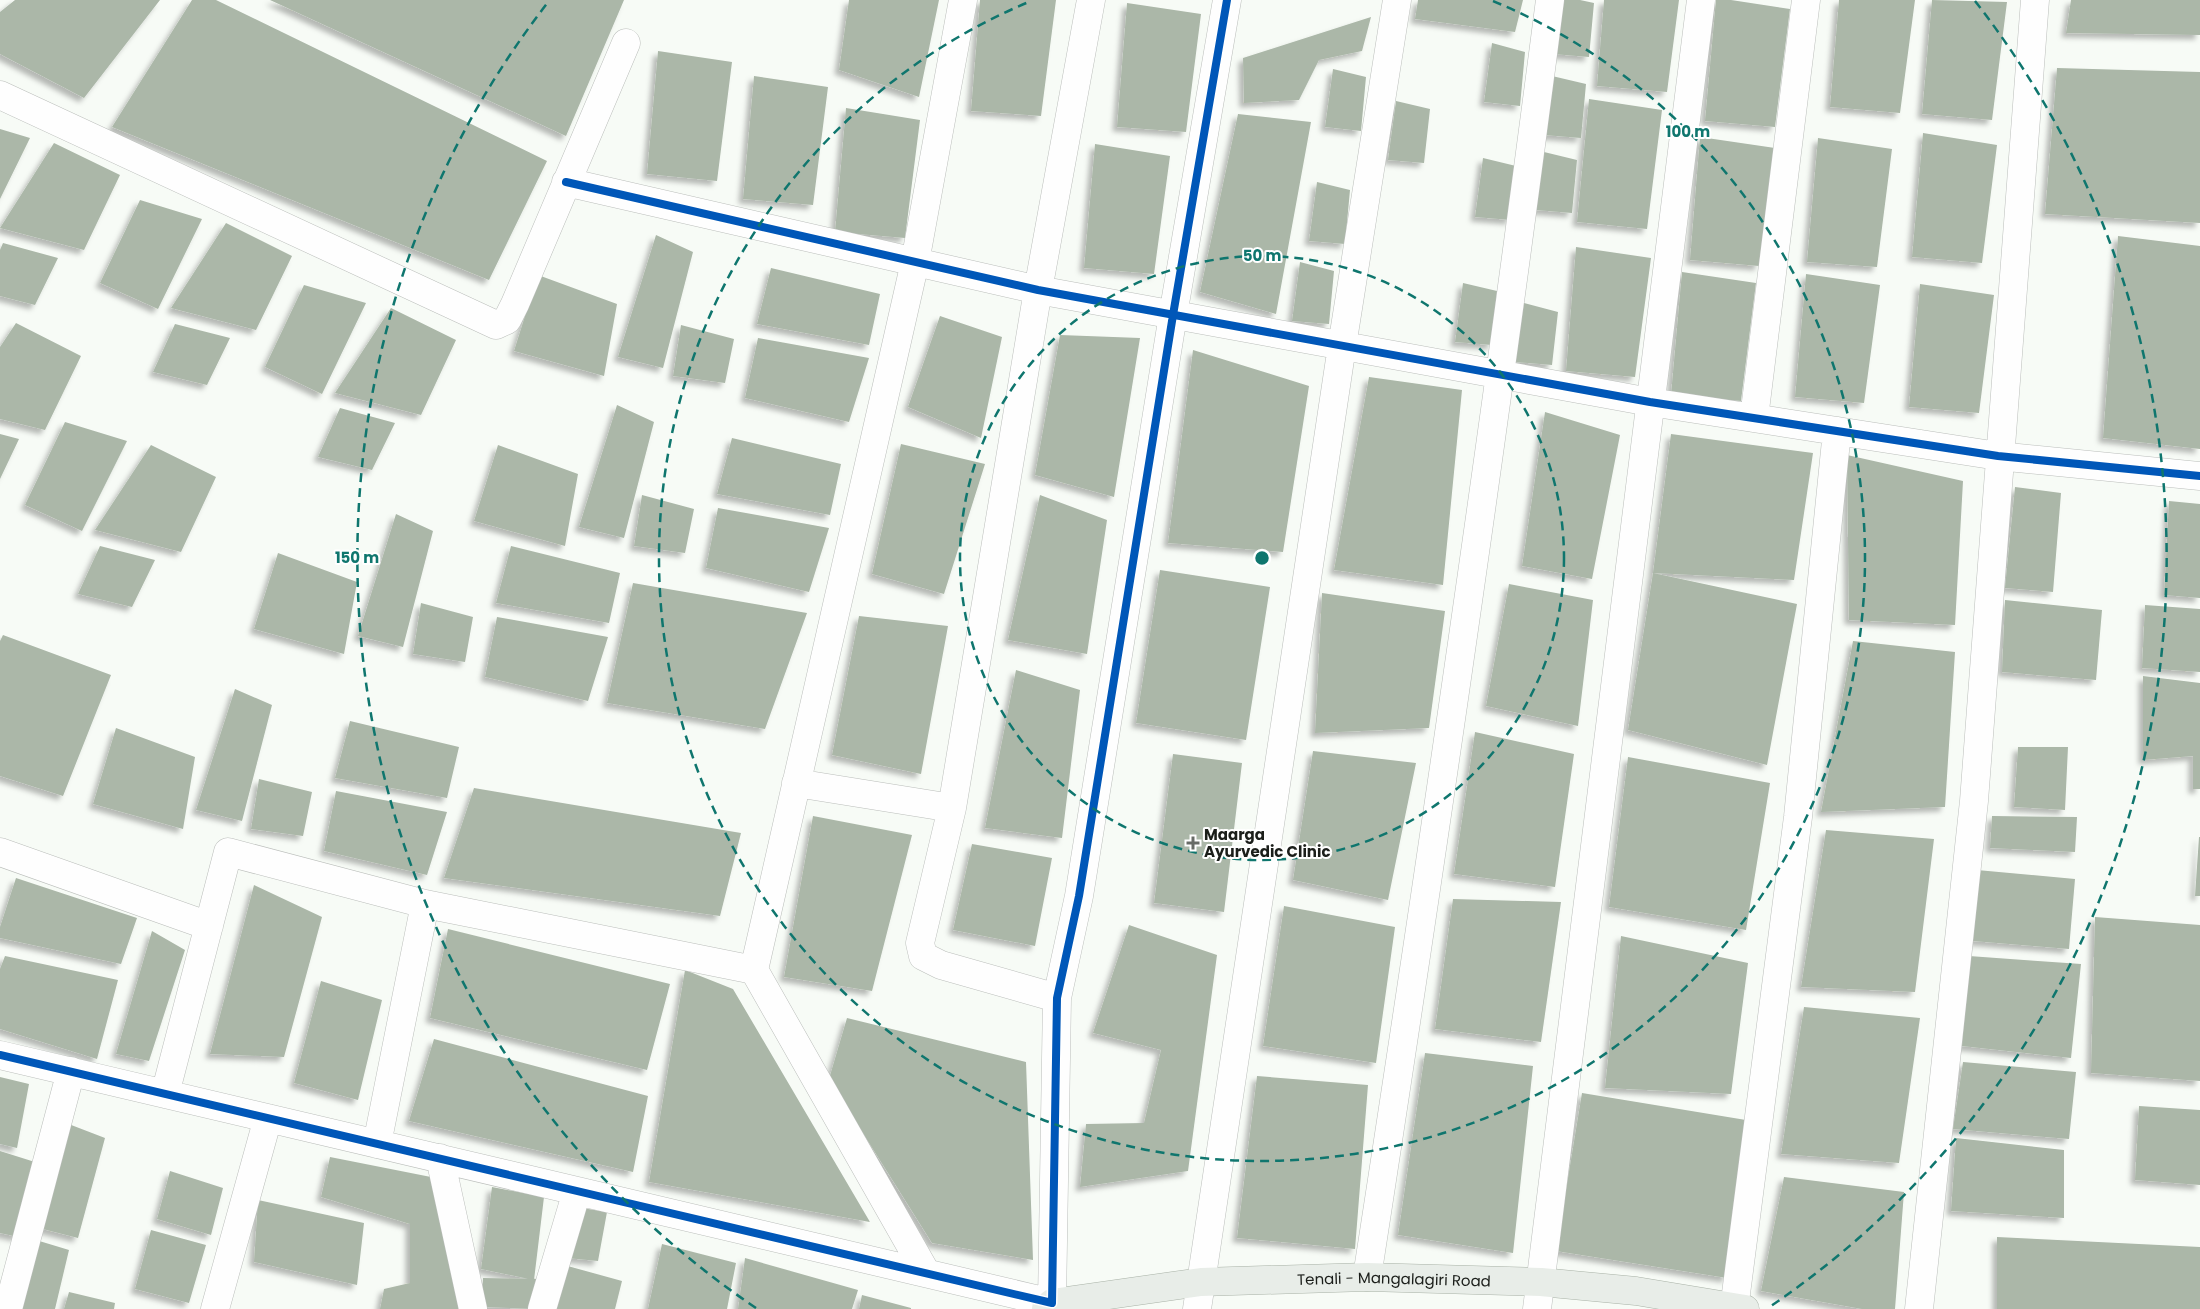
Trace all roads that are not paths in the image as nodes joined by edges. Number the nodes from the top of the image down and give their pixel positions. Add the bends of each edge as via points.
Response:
1 (963, 0) edge
2 (1092, 0) edge
3 (1227, 0) edge
4 (1397, 0) edge
5 (1550, 0) edge
6 (1701, 0) edge
7 (1806, 0) edge
8 (2035, 0) edge
9 (626, 43) dead end
10 (0, 95) edge
11 (566, 182) junction
12 (916, 262) junction
13 (1038, 290) junction
14 (1173, 315) junction
15 (1342, 346) junction
16 (1501, 375) junction
17 (1650, 402) junction
18 (1754, 418) junction
19 (1836, 431) junction
20 (1998, 456) junction
21 (2200, 476) edge
22 (796, 783) junction
23 (952, 808) junction
24 (0, 853) edge
25 (425, 904) junction
26 (209, 926) junction
27 (754, 970) junction
28 (1057, 998) junction
29 (0, 1055) edge
30 (71, 1072) junction
31 (165, 1094) junction
32 (268, 1118) junction
33 (377, 1144) junction
34 (440, 1158) junction
35 (578, 1191) junction
36 (925, 1271) junction
37 (1368, 1277) junction
38 (1201, 1282) junction
39 (1541, 1282) junction
40 (1049, 1306) edge
41 (1738, 1308) edge
42 (8, 1309) edge
43 (215, 1309) edge
44 (473, 1309) edge
45 (542, 1309) edge
46 (1197, 1309) edge
47 (1537, 1309) edge
48 (1919, 1309) edge

1 - 12 street
2 - 13 street
3 - 14 street
4 - 15 street
5 - 16 street
6 - 17 street
7 - 18 street
8 - 20 street
9 - 11 street
10 - 11 street via 496,325 507,320 515,304
11 - 12 street
12 - 13 street
12 - 22 street
13 - 14 street
13 - 23 street
14 - 15 street
14 - 28 street via 1079,896
15 - 16 street
15 - 38 street
16 - 17 street
16 - 37 street
17 - 18 street
17 - 39 street
18 - 19 street
19 - 20 street
19 - 41 street via 1798,817
20 - 21 street
20 - 48 street via 1974,801
22 - 23 street
22 - 27 street
23 - 28 street via 920,942 923,956 941,965
24 - 26 street
25 - 26 street via 228,852
25 - 27 street
25 - 33 street
26 - 31 street
27 - 36 street
28 - 40 street
29 - 30 street
30 - 31 street
30 - 42 street
31 - 32 street
32 - 33 street
32 - 43 street
33 - 34 street
34 - 35 street
34 - 44 street
35 - 36 street
35 - 45 street
36 - 40 street
37 - 38 main road, Tenali - Mangalagiri Road
37 - 39 main road, Tenali - Mangalagiri Road
38 - 40 main road, Tenali - Mangalagiri Road
38 - 46 street
39 - 41 main road, Tenali - Mangalagiri Road via 1636,1291
39 - 47 street

